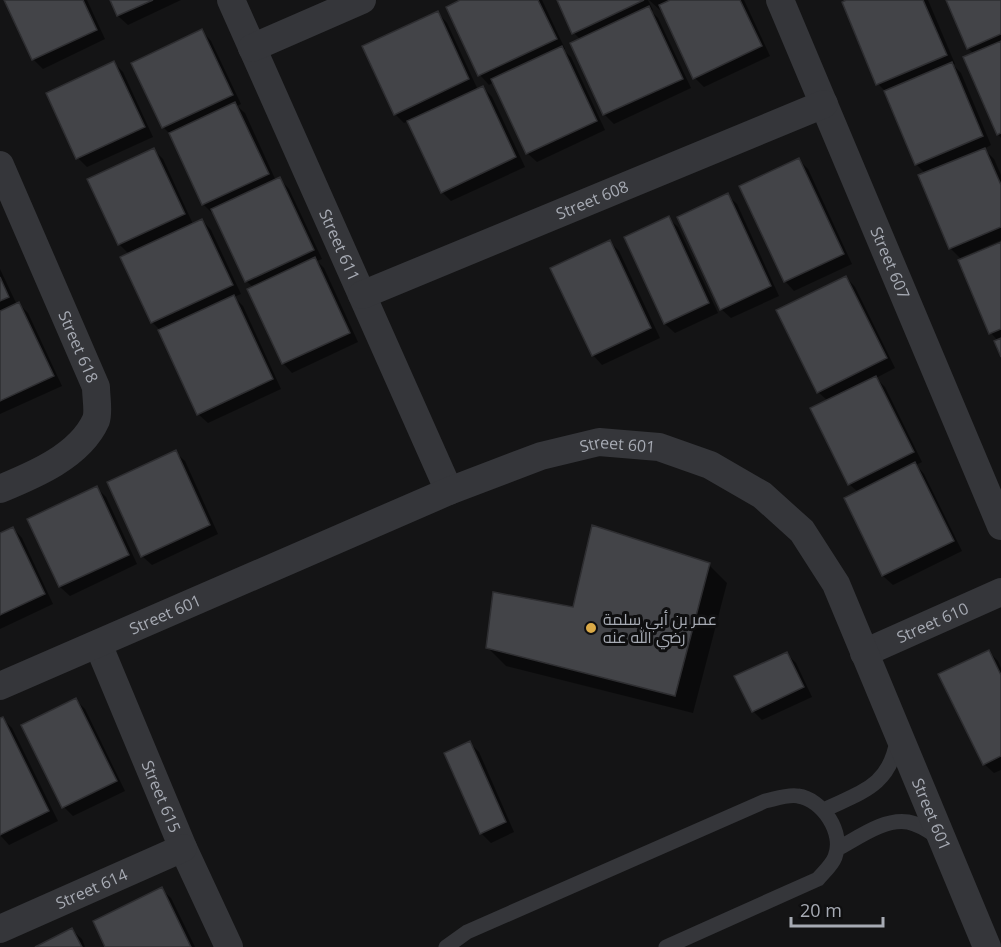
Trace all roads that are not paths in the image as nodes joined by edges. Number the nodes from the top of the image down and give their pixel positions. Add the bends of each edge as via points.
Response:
1 (231, 0) edge
2 (362, 0) edge
3 (780, 0) edge
4 (252, 48) junction
5 (824, 104) junction
6 (0, 165) edge
7 (362, 295) junction
8 (0, 489) edge
9 (449, 491) junction
10 (1001, 526) edge
11 (1001, 592) edge
12 (98, 644) junction
13 (864, 653) junction
14 (0, 686) edge
15 (898, 735) junction
16 (824, 810) junction
17 (941, 838) junction
18 (183, 848) junction
19 (837, 849) junction
20 (0, 929) edge
21 (229, 947) edge
22 (447, 947) edge
23 (666, 947) edge
24 (987, 947) edge

1 - 4 street, Street 611
2 - 4 street
3 - 5 street, Street 607
4 - 7 street, Street 611
5 - 7 street, Street 608
5 - 10 street, Street 607
6 - 8 street, Street 618 via 96,387 97,418 81,441 47,469
7 - 9 street, Street 611
9 - 12 street, Street 601
9 - 13 street, Street 601 via 541,456 599,442 659,447 710,465 762,495 802,531 836,584
11 - 13 street, Street 610
12 - 14 street, Street 601
12 - 18 street, Street 615
13 - 15 street, Street 601
15 - 16 lane via 894,758 876,783
15 - 17 street, Street 601
16 - 19 lane via 837,839
16 - 22 lane via 814,801 797,795 765,801 467,932
17 - 19 lane via 920,826 896,822
17 - 24 street, Street 601
18 - 20 street, Street 614
18 - 21 street, Street 615
19 - 23 lane via 818,879

